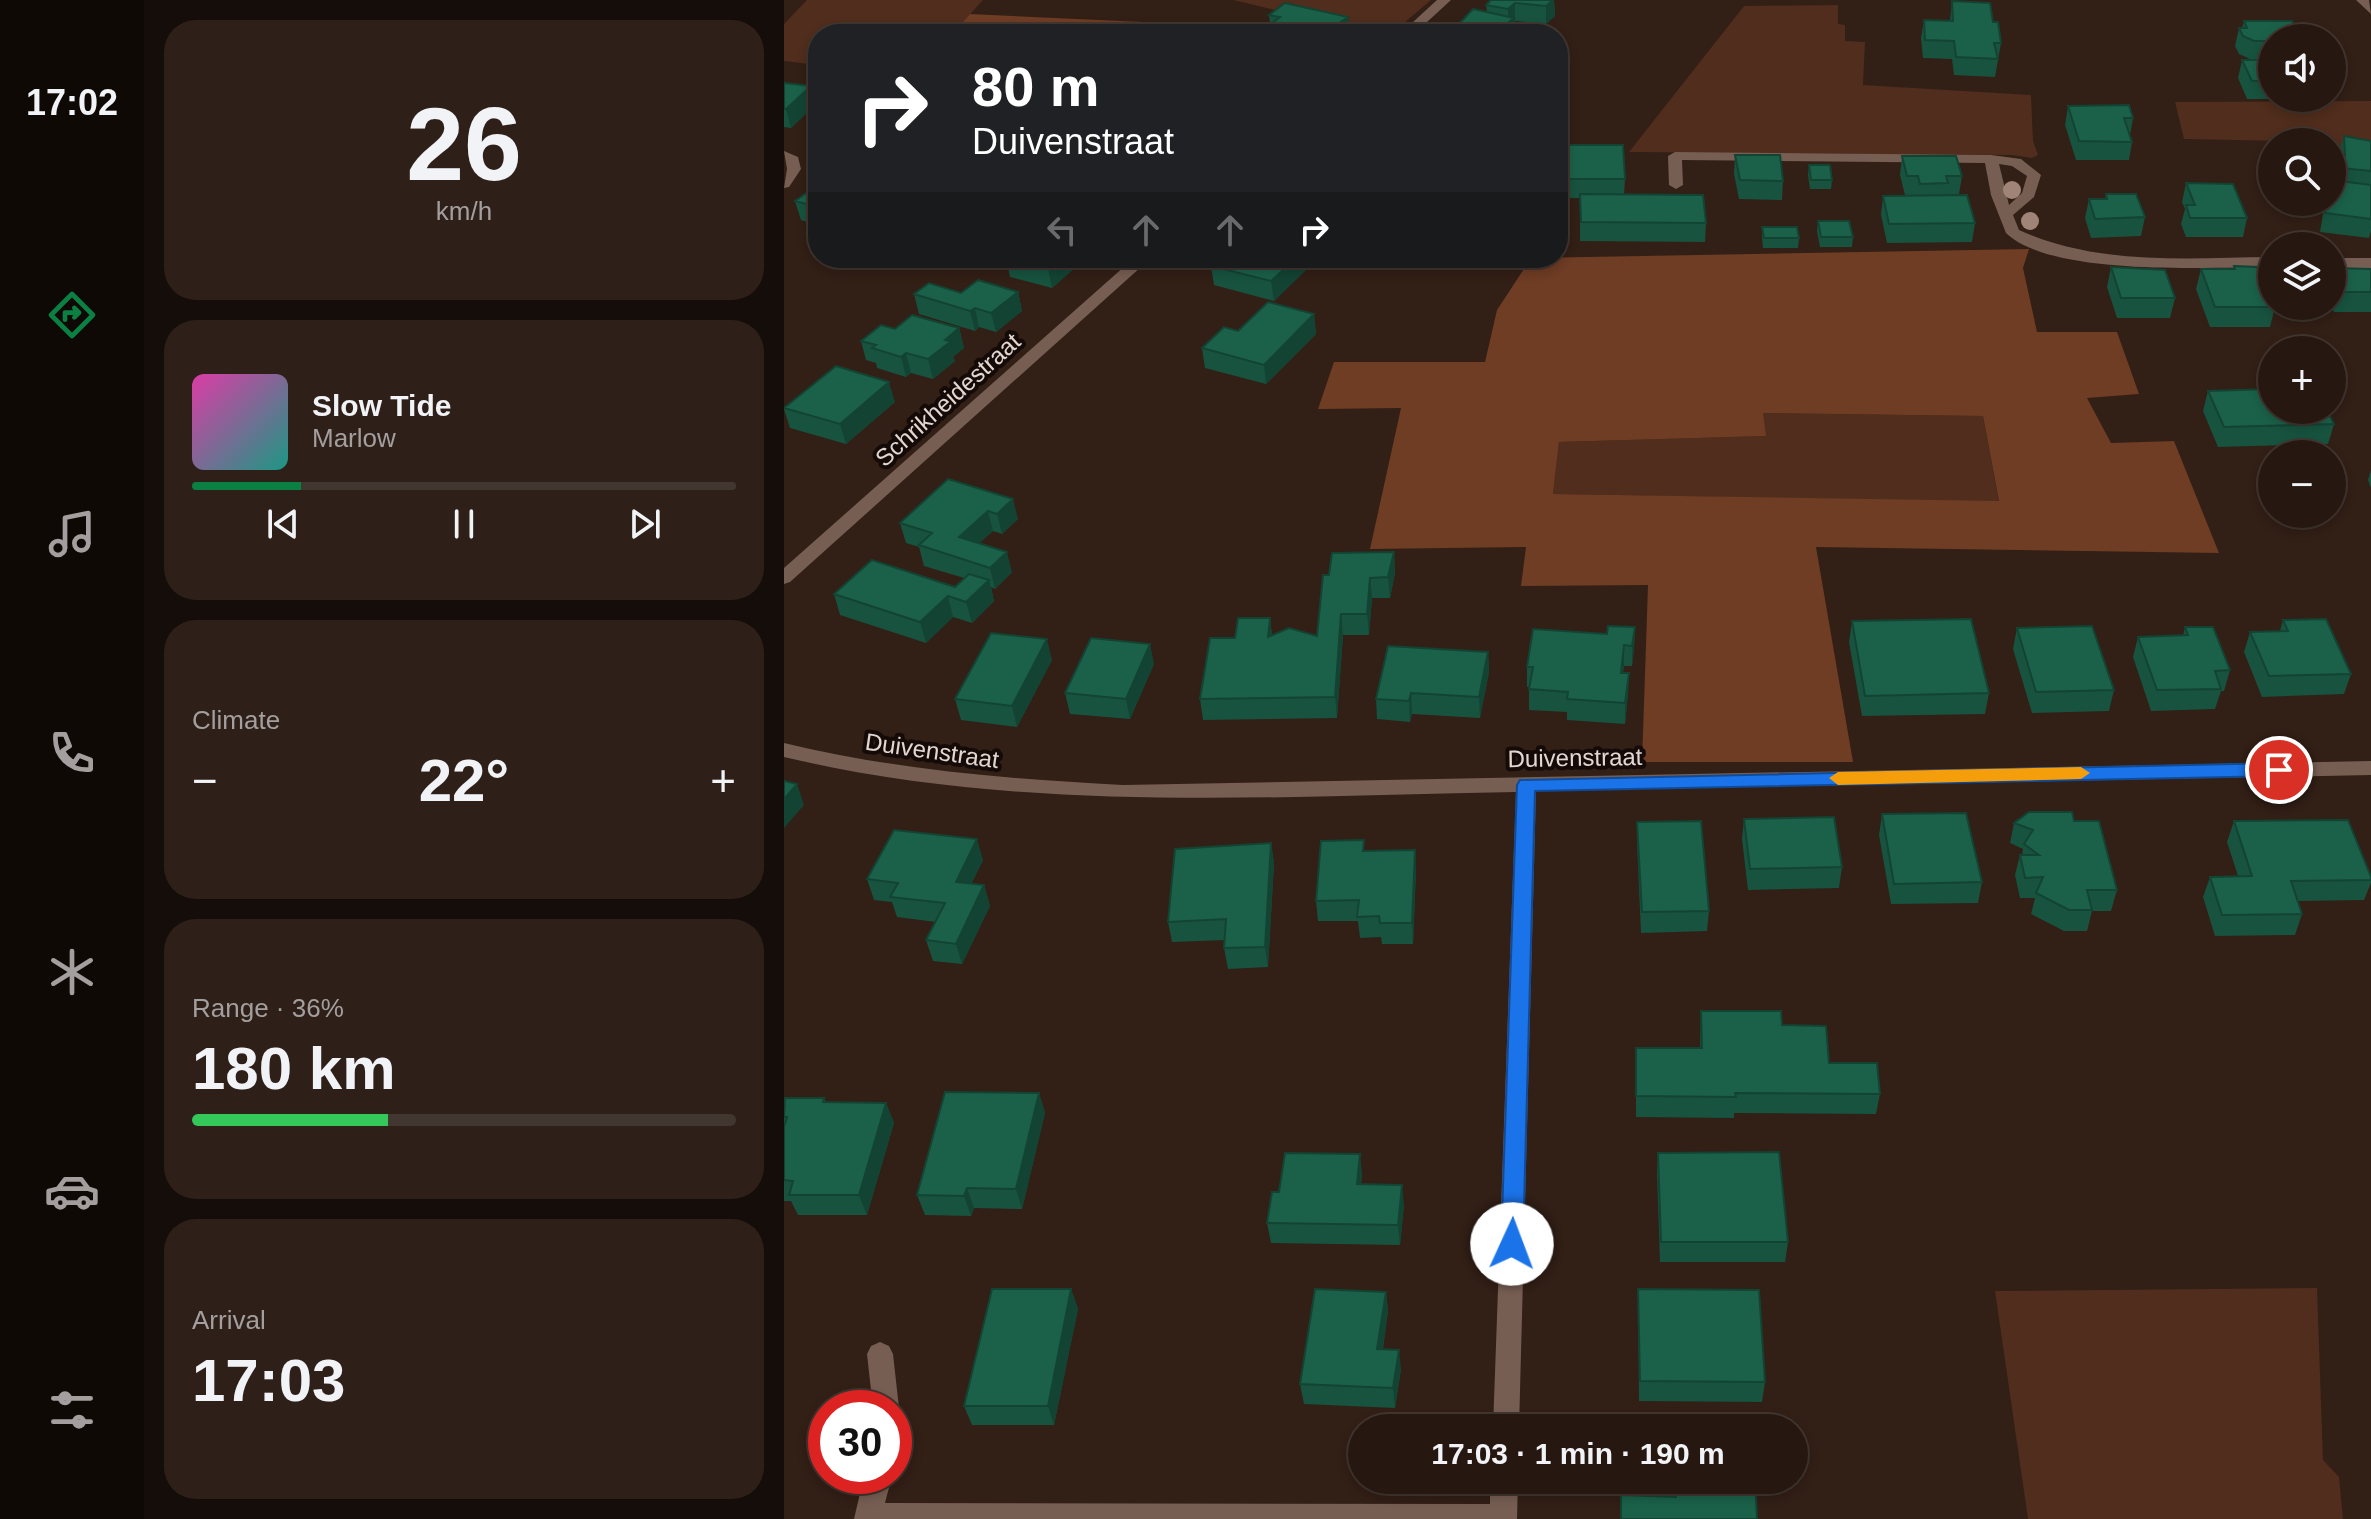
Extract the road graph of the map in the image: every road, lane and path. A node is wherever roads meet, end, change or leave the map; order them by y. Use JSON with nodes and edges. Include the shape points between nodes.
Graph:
{"nodes":[{"id":1,"x":1445,"y":0,"type":"edge"},
{"id":2,"x":2362,"y":0,"type":"edge"},
{"id":3,"x":2371,"y":10,"type":"edge"},
{"id":4,"x":1417,"y":24,"type":"edge"},
{"id":5,"x":784,"y":155,"type":"edge"},
{"id":6,"x":1991,"y":159,"type":"junction"},
{"id":7,"x":784,"y":184,"type":"edge"},
{"id":8,"x":1676,"y":185,"type":"dead end"},
{"id":9,"x":2005,"y":214,"type":"junction"},
{"id":10,"x":2258,"y":262,"type":"edge"},
{"id":11,"x":2346,"y":263,"type":"edge"},
{"id":12,"x":2371,"y":263,"type":"edge"},
{"id":13,"x":1132,"y":268,"type":"edge"},
{"id":14,"x":784,"y":578,"type":"edge"},
{"id":15,"x":784,"y":750,"type":"edge"},
{"id":16,"x":2371,"y":768,"type":"edge"},
{"id":17,"x":1526,"y":785,"type":"junction"},
{"id":18,"x":880,"y":1354,"type":"dead end"},
{"id":19,"x":884,"y":1390,"type":"edge"},
{"id":20,"x":1506,"y":1414,"type":"edge"},
{"id":21,"x":874,"y":1494,"type":"edge"},
{"id":22,"x":1504,"y":1494,"type":"edge"},
{"id":23,"x":868,"y":1517,"type":"edge"},
{"id":24,"x":1503,"y":1518,"type":"edge"}],
"edges":[{"from":1,"to":4,"type":"street"},
{"from":2,"to":3,"type":"street"},
{"from":5,"to":7,"type":"street","via":[[793,160],[794,169]]},
{"from":6,"to":8,"type":"street","via":[[1675,156]]},
{"from":6,"to":9,"type":"street"},
{"from":6,"to":9,"type":"street","via":[[2016,162],[2034,175],[2025,201]]},
{"from":9,"to":10,"type":"street","via":[[2013,233],[2077,258]]},
{"from":11,"to":12,"type":"street"},
{"from":13,"to":14,"type":"street","name":"Schrikheidestraat"},
{"from":15,"to":17,"type":"street","name":"Duivenstraat","via":[[914,777],[1092,791]]},
{"from":16,"to":17,"type":"street","name":"Duivenstraat"},
{"from":17,"to":20,"type":"street"},
{"from":18,"to":19,"type":"street"},
{"from":21,"to":23,"type":"street"},
{"from":22,"to":24,"type":"street"},
{"from":23,"to":24,"type":"street"}]}
